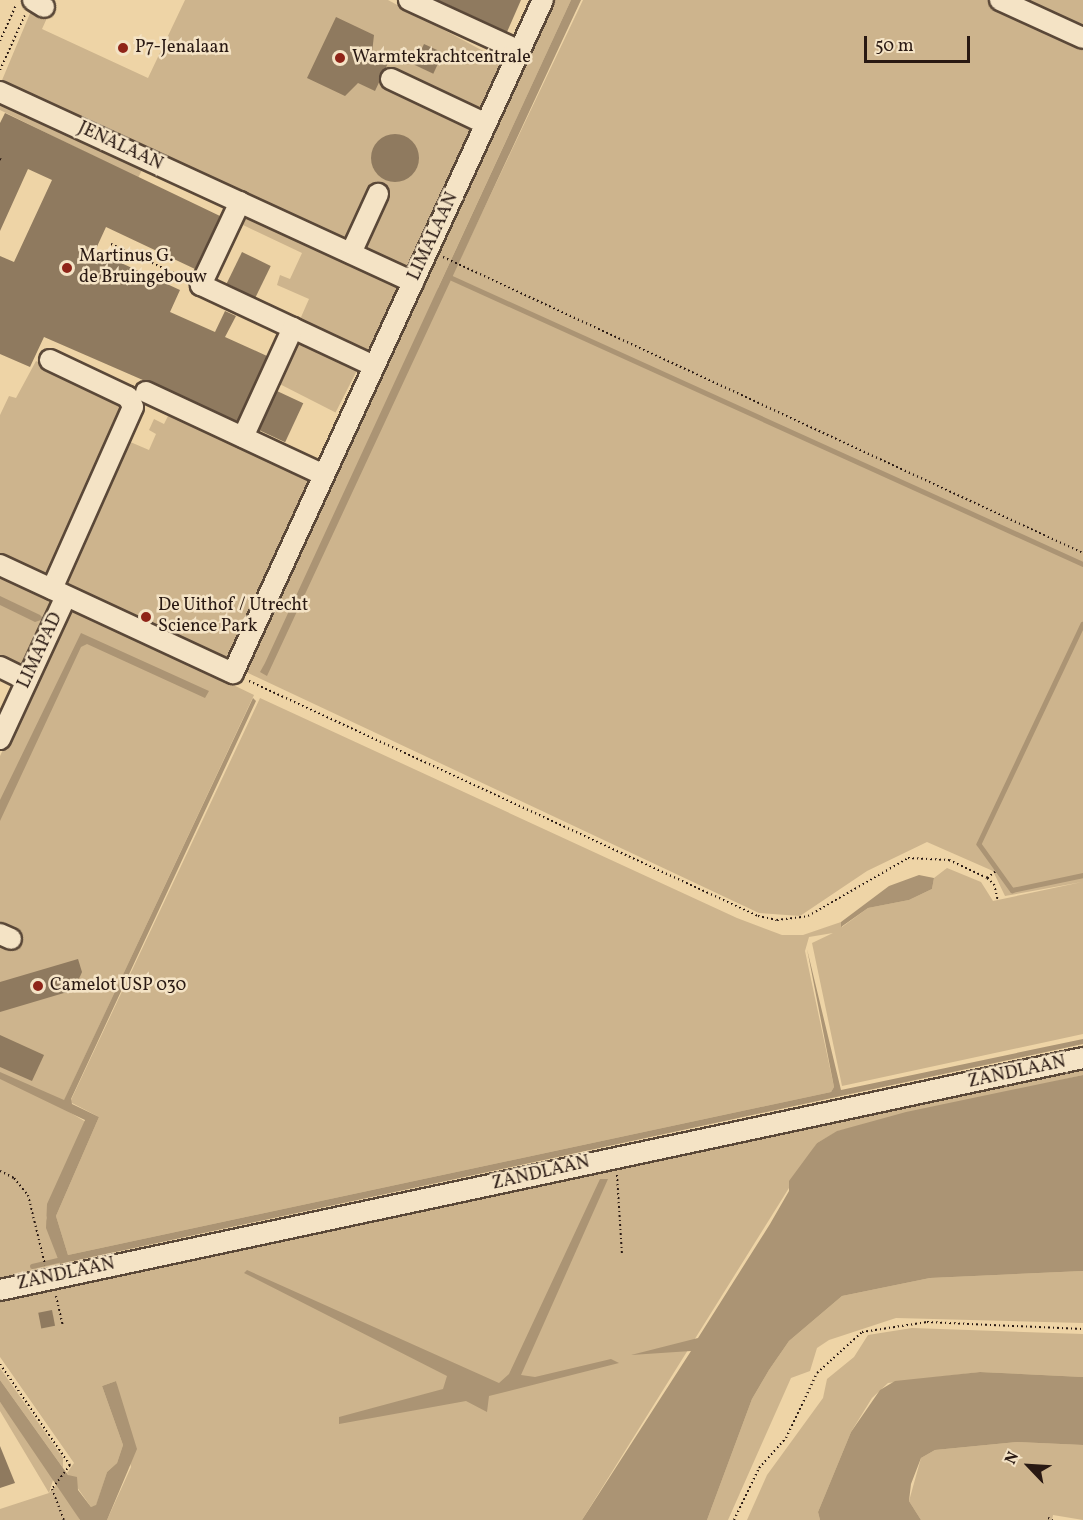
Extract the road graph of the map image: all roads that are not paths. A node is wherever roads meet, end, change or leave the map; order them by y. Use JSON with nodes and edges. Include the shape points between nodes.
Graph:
{"nodes":[{"id":1,"x":409,"y":0,"type":"edge"},
{"id":2,"x":543,"y":0,"type":"edge"},
{"id":3,"x":1000,"y":0,"type":"edge"},
{"id":4,"x":1083,"y":38,"type":"edge"},
{"id":5,"x":520,"y":51,"type":"junction"},
{"id":6,"x":392,"y":79,"type":"dead end"},
{"id":7,"x":0,"y":92,"type":"edge"},
{"id":8,"x":486,"y":124,"type":"junction"},
{"id":9,"x":378,"y":194,"type":"dead end"},
{"id":10,"x":240,"y":202,"type":"junction"},
{"id":11,"x":351,"y":253,"type":"junction"},
{"id":12,"x":413,"y":282,"type":"junction"},
{"id":13,"x":293,"y":328,"type":"junction"},
{"id":14,"x":50,"y":360,"type":"dead end"},
{"id":15,"x":374,"y":366,"type":"junction"},
{"id":16,"x":146,"y":392,"type":"dead end"},
{"id":17,"x":243,"y":437,"type":"junction"},
{"id":18,"x":324,"y":475,"type":"junction"},
{"id":19,"x":0,"y":565,"type":"edge"},
{"id":20,"x":59,"y":592,"type":"junction"},
{"id":21,"x":0,"y":668,"type":"edge"},
{"id":22,"x":27,"y":680,"type":"junction"},
{"id":23,"x":0,"y":739,"type":"edge"},
{"id":24,"x":1083,"y":1059,"type":"edge"},
{"id":25,"x":0,"y":1290,"type":"edge"}],
"edges":[{"from":1,"to":5,"type":"street"},
{"from":2,"to":5,"type":"street","name":"LIMALAAN"},
{"from":3,"to":4,"type":"street"},
{"from":5,"to":8,"type":"street","name":"LIMALAAN"},
{"from":6,"to":8,"type":"street"},
{"from":7,"to":10,"type":"street","name":"JENALAAN"},
{"from":8,"to":12,"type":"street","name":"LIMALAAN"},
{"from":9,"to":11,"type":"street"},
{"from":10,"to":11,"type":"street","name":"JENALAAN"},
{"from":10,"to":13,"type":"street","via":[[201,285]]},
{"from":11,"to":12,"type":"street","name":"JENALAAN"},
{"from":12,"to":15,"type":"street","name":"LIMALAAN"},
{"from":13,"to":15,"type":"street"},
{"from":13,"to":17,"type":"street"},
{"from":14,"to":20,"type":"street","via":[[128,397],[133,407]]},
{"from":15,"to":18,"type":"street","name":"LIMALAAN"},
{"from":16,"to":17,"type":"street"},
{"from":17,"to":18,"type":"street"},
{"from":18,"to":20,"type":"street","name":"LIMALAAN","via":[[233,673]]},
{"from":19,"to":20,"type":"street"},
{"from":20,"to":22,"type":"street","name":"LIMAPAD"},
{"from":21,"to":22,"type":"street"},
{"from":22,"to":23,"type":"street","name":"LIMAPAD"},
{"from":24,"to":25,"type":"street","name":"ZANDLAAN"}]}
